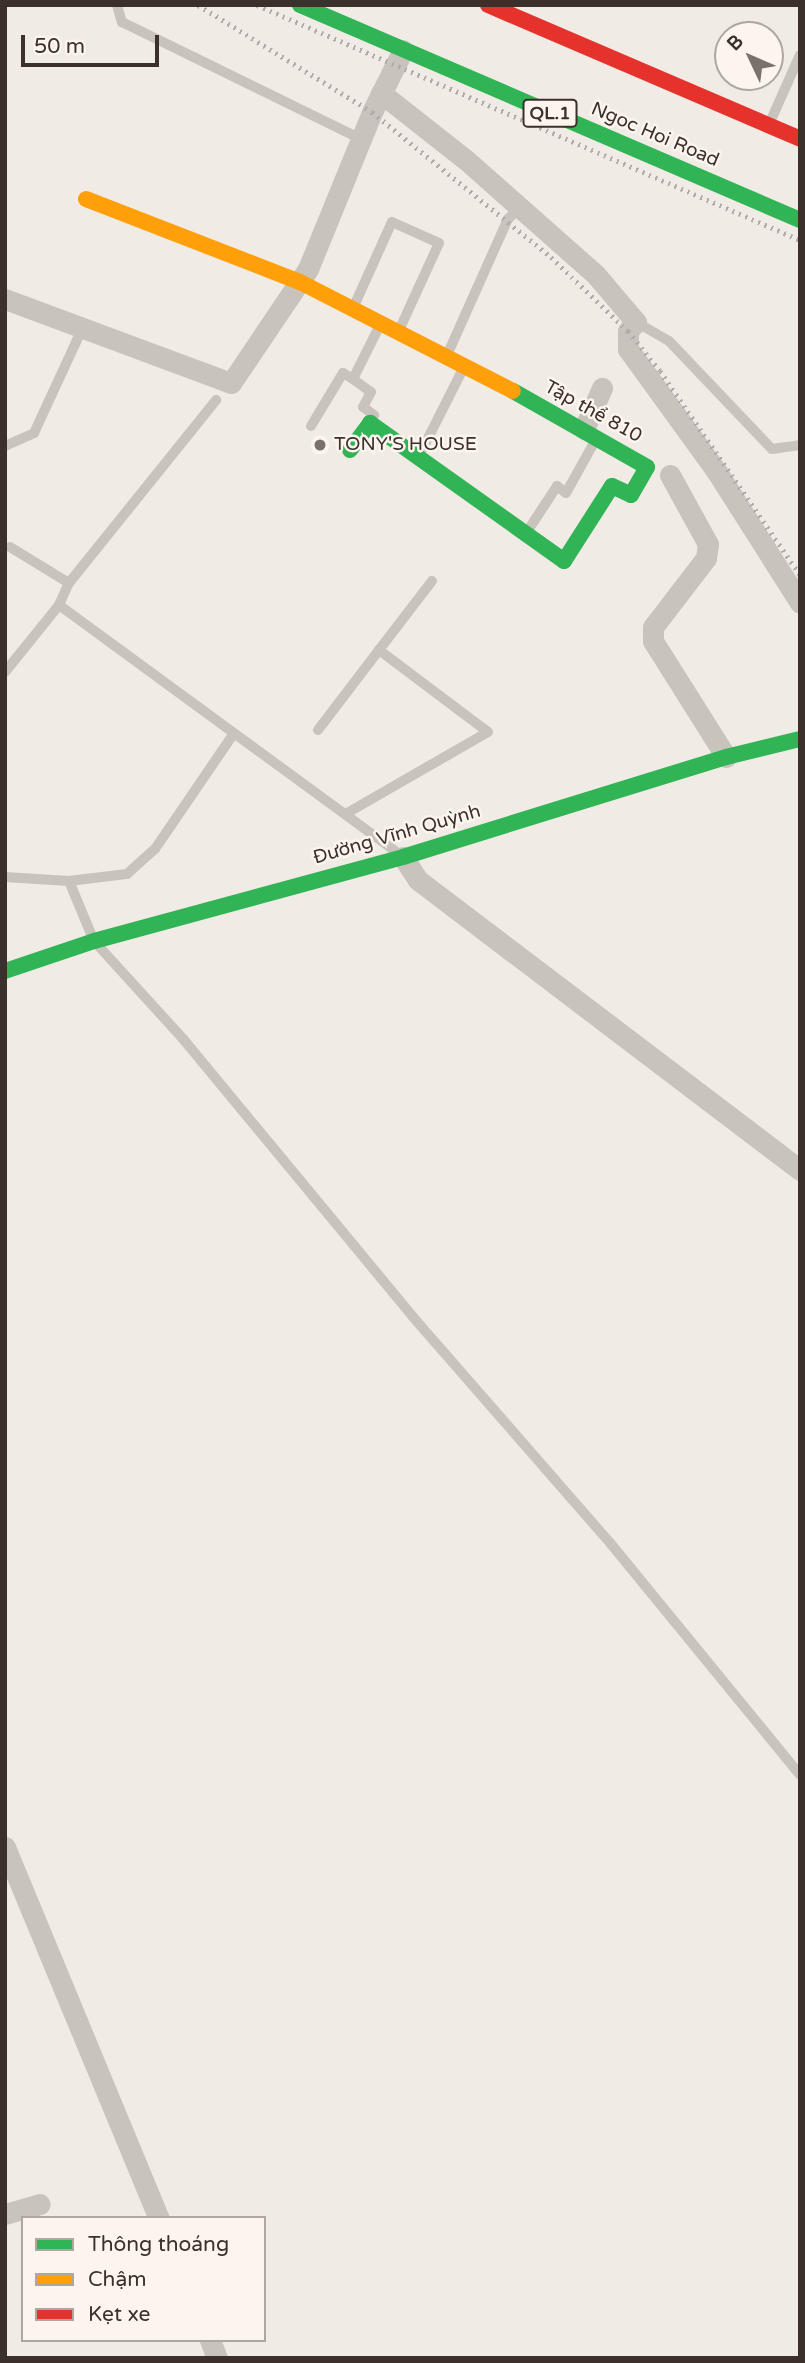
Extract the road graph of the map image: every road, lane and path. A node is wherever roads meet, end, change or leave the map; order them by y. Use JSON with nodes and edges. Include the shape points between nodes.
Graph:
{"nodes":[{"id":1,"x":117,"y":5,"type":"edge"},
{"id":2,"x":300,"y":5,"type":"edge"},
{"id":3,"x":488,"y":5,"type":"edge"},
{"id":4,"x":403,"y":50,"type":"junction"},
{"id":5,"x":800,"y":55,"type":"edge"},
{"id":6,"x":381,"y":93,"type":"junction"},
{"id":7,"x":769,"y":126,"type":"junction"},
{"id":8,"x":361,"y":139,"type":"junction"},
{"id":9,"x":800,"y":139,"type":"edge"},
{"id":10,"x":86,"y":199,"type":"dead end"},
{"id":11,"x":520,"y":208,"type":"junction"},
{"id":12,"x":800,"y":220,"type":"edge"},
{"id":13,"x":300,"y":282,"type":"junction"},
{"id":14,"x":5,"y":299,"type":"edge"},
{"id":15,"x":353,"y":309,"type":"junction"},
{"id":16,"x":381,"y":322,"type":"junction"},
{"id":17,"x":636,"y":322,"type":"junction"},
{"id":18,"x":82,"y":329,"type":"junction"},
{"id":19,"x":398,"y":331,"type":"junction"},
{"id":20,"x":447,"y":355,"type":"junction"},
{"id":21,"x":465,"y":365,"type":"junction"},
{"id":22,"x":352,"y":379,"type":"junction"},
{"id":23,"x":601,"y":388,"type":"dead end"},
{"id":24,"x":216,"y":400,"type":"dead end"},
{"id":25,"x":370,"y":423,"type":"junction"},
{"id":26,"x":311,"y":426,"type":"dead end"},
{"id":27,"x":591,"y":433,"type":"junction"},
{"id":28,"x":800,"y":445,"type":"edge"},
{"id":29,"x":5,"y":446,"type":"edge"},
{"id":30,"x":350,"y":450,"type":"dead end"},
{"id":31,"x":417,"y":460,"type":"junction"},
{"id":32,"x":670,"y":475,"type":"dead end"},
{"id":33,"x":525,"y":536,"type":"junction"},
{"id":34,"x":9,"y":547,"type":"dead end"},
{"id":35,"x":432,"y":581,"type":"dead end"},
{"id":36,"x":69,"y":583,"type":"junction"},
{"id":37,"x":800,"y":603,"type":"edge"},
{"id":38,"x":59,"y":605,"type":"junction"},
{"id":39,"x":379,"y":650,"type":"junction"},
{"id":40,"x":5,"y":653,"type":"edge"},
{"id":41,"x":17,"y":657,"type":"junction"},
{"id":42,"x":5,"y":672,"type":"edge"},
{"id":43,"x":318,"y":730,"type":"dead end"},
{"id":44,"x":234,"y":733,"type":"junction"},
{"id":45,"x":800,"y":738,"type":"edge"},
{"id":46,"x":726,"y":757,"type":"junction"},
{"id":47,"x":347,"y":813,"type":"junction"},
{"id":48,"x":403,"y":857,"type":"junction"},
{"id":49,"x":5,"y":877,"type":"edge"},
{"id":50,"x":69,"y":881,"type":"junction"},
{"id":51,"x":94,"y":941,"type":"junction"},
{"id":52,"x":5,"y":971,"type":"edge"},
{"id":53,"x":800,"y":1170,"type":"edge"},
{"id":54,"x":800,"y":1775,"type":"edge"},
{"id":55,"x":5,"y":1847,"type":"edge"},
{"id":56,"x":13,"y":1889,"type":"edge"},
{"id":57,"x":40,"y":2204,"type":"dead end"},
{"id":58,"x":5,"y":2214,"type":"edge"},
{"id":59,"x":158,"y":2216,"type":"edge"},
{"id":60,"x":211,"y":2342,"type":"edge"},
{"id":61,"x":218,"y":2358,"type":"edge"}],
"edges":[{"from":1,"to":8,"type":"lane","via":[[122,22]]},
{"from":2,"to":4,"type":"main road","name":"Ngoc Hoi Road","number":"QL.1"},
{"from":3,"to":7,"type":"main road"},
{"from":4,"to":6,"type":"street"},
{"from":4,"to":12,"type":"main road","name":"Ngoc Hoi Road","number":"QL.1"},
{"from":5,"to":7,"type":"lane"},
{"from":6,"to":8,"type":"street"},
{"from":6,"to":11,"type":"street"},
{"from":7,"to":9,"type":"main road"},
{"from":8,"to":13,"type":"street"},
{"from":10,"to":13,"type":"main road","name":"Tập thể 810"},
{"from":11,"to":17,"type":"street","via":[[596,275]]},
{"from":11,"to":20,"type":"lane","via":[[508,219]]},
{"from":13,"to":15,"type":"main road","name":"Tập thể 810"},
{"from":13,"to":18,"type":"street","via":[[231,383]]},
{"from":14,"to":18,"type":"street"},
{"from":15,"to":16,"type":"main road","name":"Tập thể 810"},
{"from":15,"to":19,"type":"lane","via":[[392,222],[439,243]]},
{"from":16,"to":19,"type":"main road","name":"Tập thể 810"},
{"from":16,"to":22,"type":"lane"},
{"from":17,"to":28,"type":"lane","via":[[669,341],[772,449]]},
{"from":17,"to":37,"type":"street","via":[[628,331],[628,349],[717,471]]},
{"from":18,"to":29,"type":"lane","via":[[34,433]]},
{"from":19,"to":20,"type":"main road","name":"Tập thể 810"},
{"from":20,"to":21,"type":"main road","name":"Tập thể 810"},
{"from":21,"to":27,"type":"main road","name":"Tập thể 810"},
{"from":21,"to":31,"type":"lane"},
{"from":22,"to":25,"type":"lane","via":[[371,392],[363,407],[375,415]]},
{"from":22,"to":26,"type":"lane","via":[[344,373]]},
{"from":23,"to":27,"type":"street"},
{"from":24,"to":36,"type":"lane"},
{"from":25,"to":30,"type":"main road"},
{"from":25,"to":31,"type":"main road","name":"Tập thể 810"},
{"from":27,"to":33,"type":"lane","via":[[566,493],[557,486]]},
{"from":27,"to":33,"type":"main road","name":"Tập thể 810","via":[[647,467],[631,495],[611,486],[564,561]]},
{"from":31,"to":33,"type":"main road","name":"Tập thể 810"},
{"from":32,"to":46,"type":"street","via":[[708,544],[706,558],[653,627],[653,641]]},
{"from":34,"to":36,"type":"lane"},
{"from":35,"to":39,"type":"lane"},
{"from":36,"to":38,"type":"lane"},
{"from":38,"to":41,"type":"lane"},
{"from":38,"to":44,"type":"lane"},
{"from":39,"to":43,"type":"lane"},
{"from":39,"to":47,"type":"lane","via":[[488,732]]},
{"from":40,"to":41,"type":"lane"},
{"from":41,"to":42,"type":"lane"},
{"from":44,"to":47,"type":"lane"},
{"from":44,"to":50,"type":"lane","via":[[155,849],[127,874]]},
{"from":45,"to":46,"type":"main road","name":"Đường Vĩnh Quỳnh"},
{"from":46,"to":48,"type":"main road","name":"Đường Vĩnh Quỳnh"},
{"from":47,"to":48,"type":"lane"},
{"from":48,"to":51,"type":"main road","name":"Đường Vĩnh Quỳnh"},
{"from":48,"to":53,"type":"street","via":[[418,880]]},
{"from":49,"to":50,"type":"lane"},
{"from":50,"to":51,"type":"lane"},
{"from":51,"to":52,"type":"main road","name":"Đường Vĩnh Quỳnh"},
{"from":51,"to":54,"type":"lane","via":[[184,1040],[413,1317],[611,1544]]},
{"from":55,"to":56,"type":"street"},
{"from":56,"to":59,"type":"street"},
{"from":57,"to":58,"type":"street"},
{"from":60,"to":61,"type":"street"}]}
